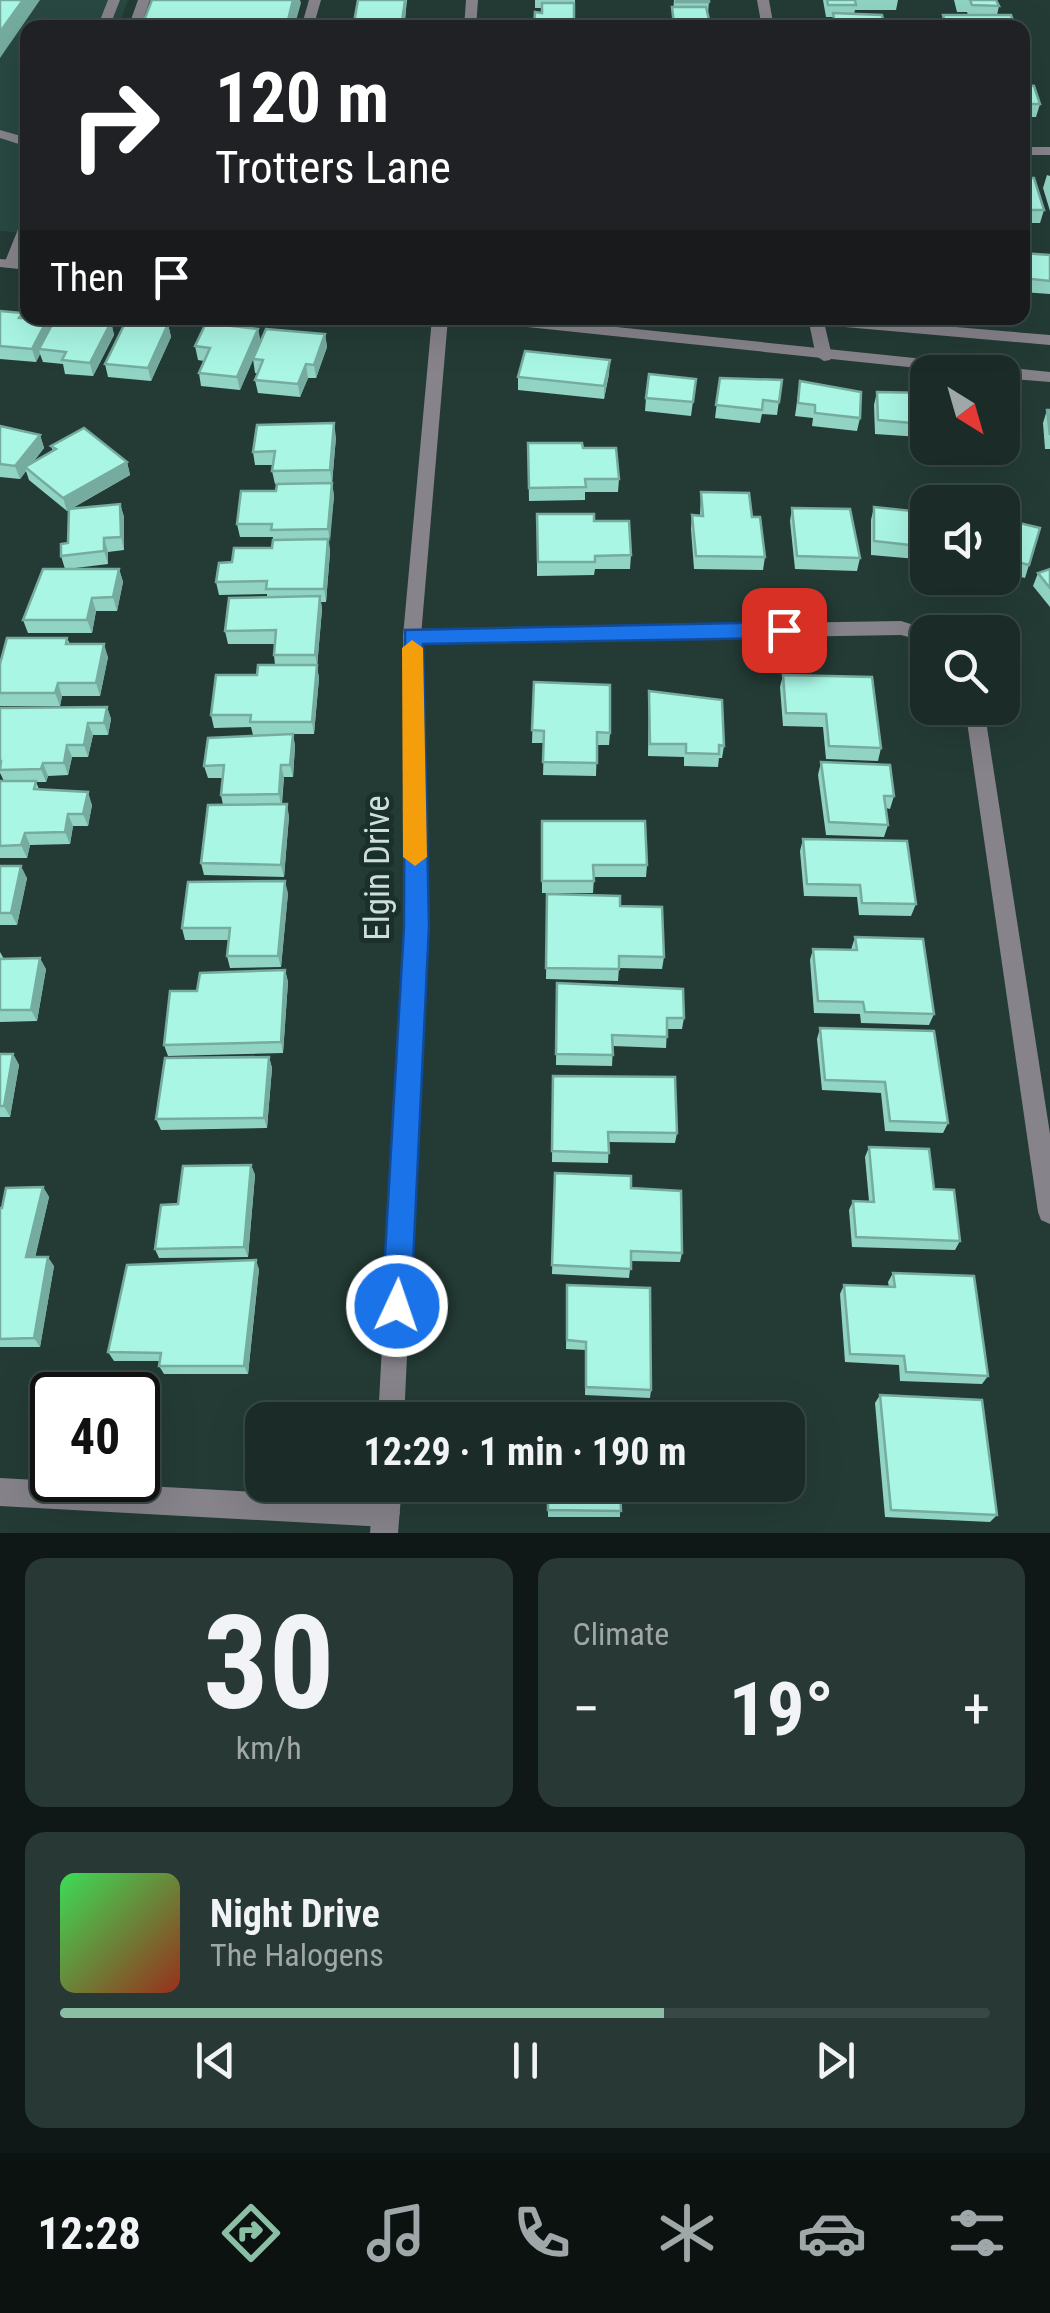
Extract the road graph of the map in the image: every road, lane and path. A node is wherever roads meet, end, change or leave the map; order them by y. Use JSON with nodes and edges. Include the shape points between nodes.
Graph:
{"nodes":[{"id":1,"x":439,"y":325,"type":"edge"},
{"id":2,"x":551,"y":325,"type":"edge"},
{"id":3,"x":813,"y":325,"type":"edge"},
{"id":4,"x":886,"y":325,"type":"edge"},
{"id":5,"x":1050,"y":340,"type":"edge"},
{"id":6,"x":824,"y":356,"type":"junction"},
{"id":7,"x":910,"y":364,"type":"edge"},
{"id":8,"x":1020,"y":375,"type":"edge"},
{"id":9,"x":1050,"y":377,"type":"edge"},
{"id":10,"x":910,"y":630,"type":"edge"},
{"id":11,"x":412,"y":636,"type":"junction"},
{"id":12,"x":977,"y":725,"type":"edge"},
{"id":13,"x":1050,"y":1212,"type":"edge"},
{"id":14,"x":392,"y":1402,"type":"edge"},
{"id":15,"x":0,"y":1492,"type":"edge"},
{"id":16,"x":386,"y":1510,"type":"edge"}],
"edges":[{"from":1,"to":11,"type":"street","name":"Elgin Drive"},
{"from":2,"to":6,"type":"street"},
{"from":3,"to":6,"type":"street"},
{"from":4,"to":5,"type":"street"},
{"from":6,"to":7,"type":"street"},
{"from":8,"to":9,"type":"street"},
{"from":10,"to":11,"type":"street"},
{"from":11,"to":14,"type":"street","name":"Elgin Drive","via":[[416,926]]},
{"from":12,"to":13,"type":"street"},
{"from":15,"to":16,"type":"street"}]}
